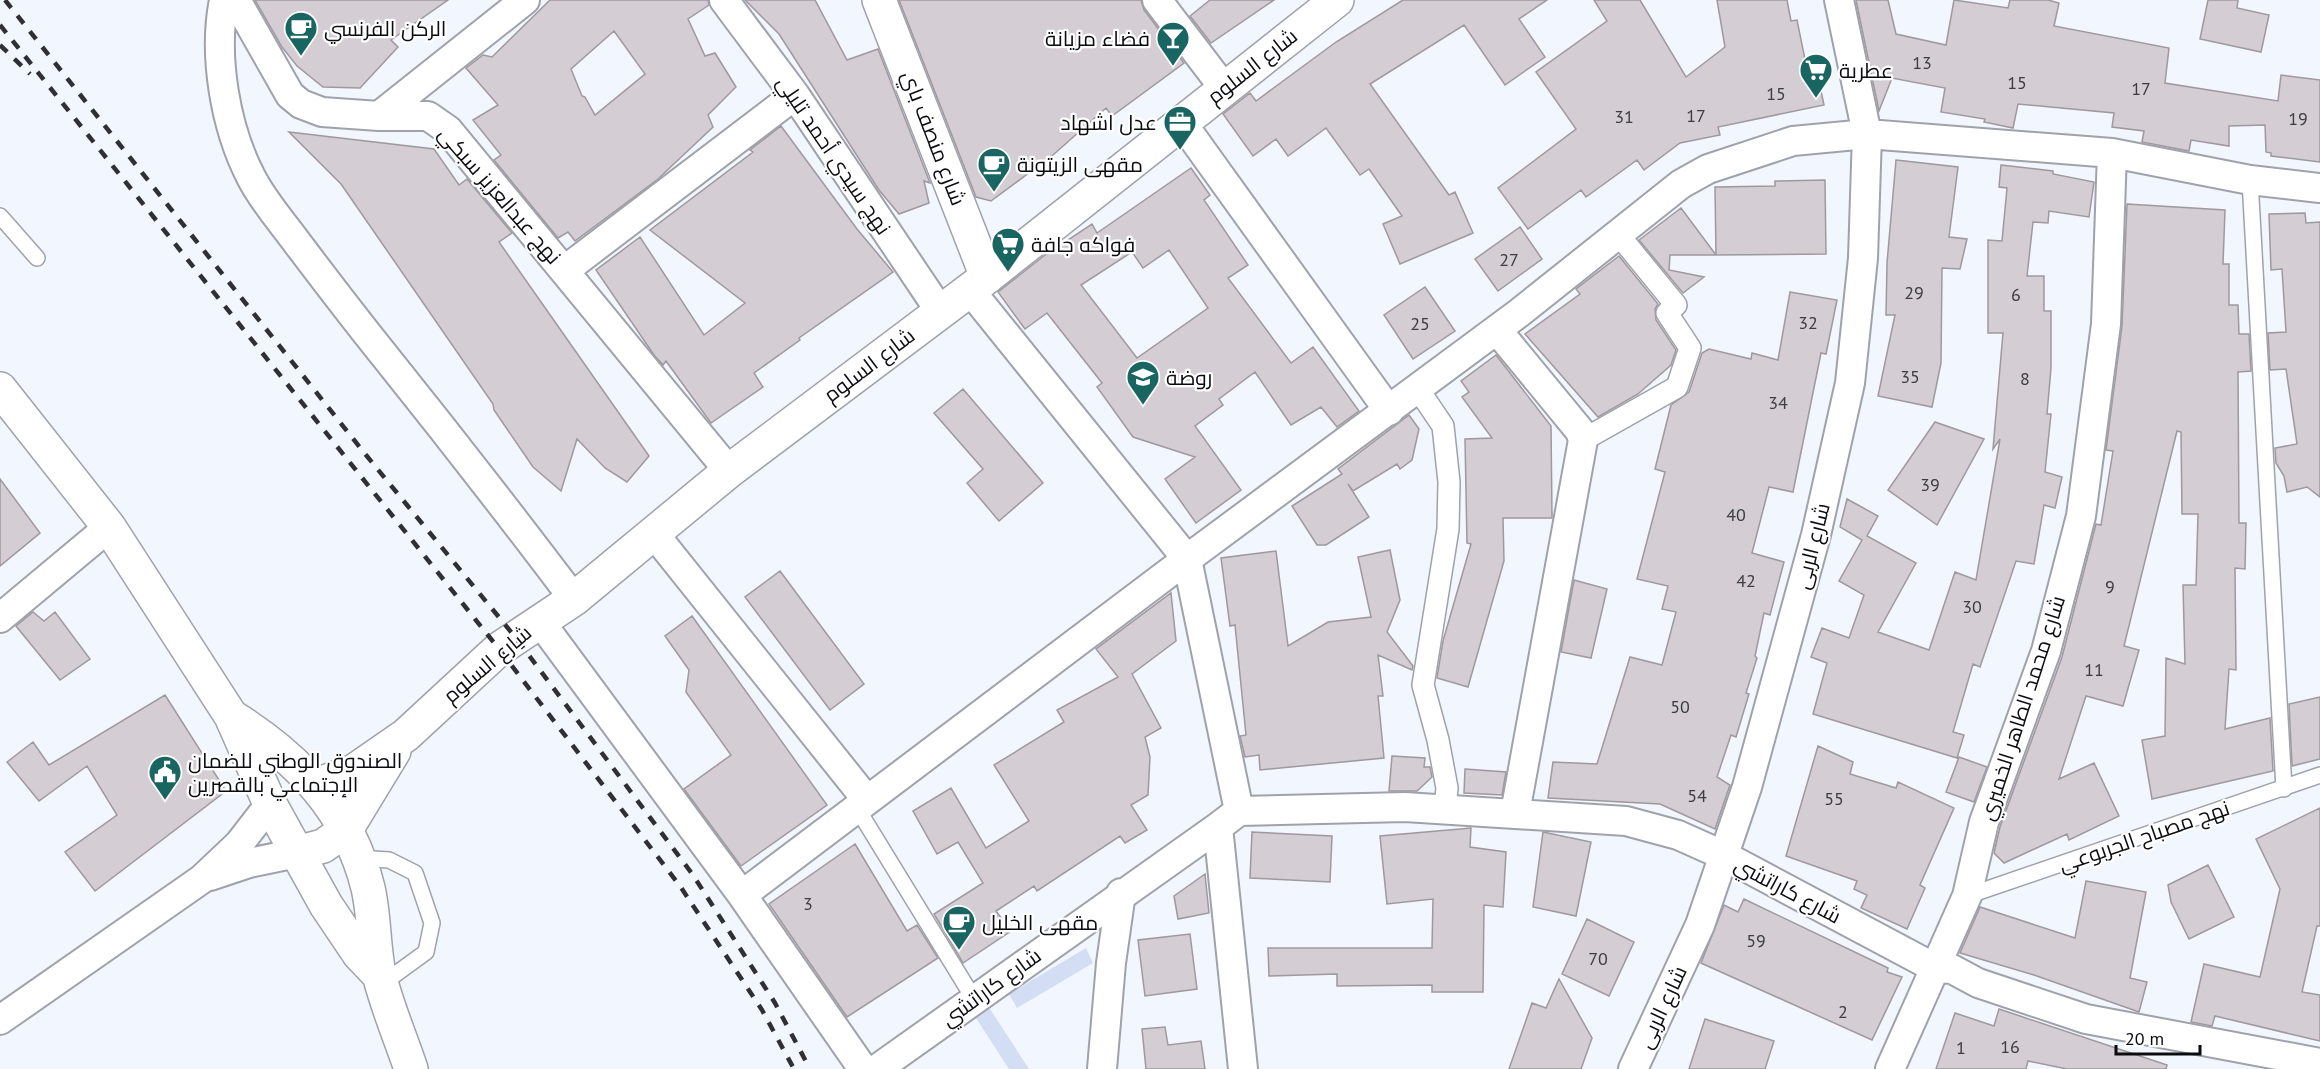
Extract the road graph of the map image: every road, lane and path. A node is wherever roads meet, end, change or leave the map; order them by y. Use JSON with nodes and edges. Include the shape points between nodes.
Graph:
{"nodes":[{"id":1,"x":225,"y":0,"type":"edge"},
{"id":2,"x":236,"y":0,"type":"edge"},
{"id":3,"x":525,"y":0,"type":"edge"},
{"id":4,"x":724,"y":0,"type":"edge"},
{"id":5,"x":879,"y":0,"type":"edge"},
{"id":6,"x":1157,"y":0,"type":"edge"},
{"id":7,"x":1337,"y":0,"type":"edge"},
{"id":8,"x":1839,"y":0,"type":"edge"},
{"id":9,"x":1224,"y":88,"type":"junction"},
{"id":10,"x":795,"y":95,"type":"junction"},
{"id":11,"x":379,"y":116,"type":"junction"},
{"id":12,"x":1182,"y":123,"type":"junction"},
{"id":13,"x":1867,"y":134,"type":"junction"},
{"id":14,"x":2112,"y":153,"type":"junction"},
{"id":15,"x":2250,"y":180,"type":"junction"},
{"id":16,"x":2320,"y":188,"type":"edge"},
{"id":17,"x":0,"y":216,"type":"edge"},
{"id":18,"x":1618,"y":234,"type":"junction"},
{"id":19,"x":36,"y":258,"type":"dead end"},
{"id":20,"x":565,"y":270,"type":"junction"},
{"id":21,"x":978,"y":283,"type":"junction"},
{"id":22,"x":940,"y":311,"type":"junction"},
{"id":23,"x":1497,"y":330,"type":"junction"},
{"id":24,"x":0,"y":389,"type":"edge"},
{"id":25,"x":1418,"y":389,"type":"junction"},
{"id":26,"x":1389,"y":411,"type":"junction"},
{"id":27,"x":1583,"y":441,"type":"junction"},
{"id":28,"x":729,"y":471,"type":"junction"},
{"id":29,"x":109,"y":527,"type":"junction"},
{"id":30,"x":655,"y":535,"type":"junction"},
{"id":31,"x":1186,"y":559,"type":"junction"},
{"id":32,"x":574,"y":599,"type":"junction"},
{"id":33,"x":0,"y":618,"type":"edge"},
{"id":34,"x":539,"y":620,"type":"junction"},
{"id":35,"x":231,"y":716,"type":"junction"},
{"id":36,"x":406,"y":735,"type":"junction"},
{"id":37,"x":2320,"y":775,"type":"edge"},
{"id":38,"x":317,"y":785,"type":"junction"},
{"id":39,"x":2284,"y":789,"type":"junction"},
{"id":40,"x":270,"y":804,"type":"junction"},
{"id":41,"x":862,"y":804,"type":"junction"},
{"id":42,"x":1445,"y":809,"type":"junction"},
{"id":43,"x":1515,"y":813,"type":"junction"},
{"id":44,"x":1228,"y":819,"type":"junction"},
{"id":45,"x":352,"y":844,"type":"junction"},
{"id":46,"x":297,"y":853,"type":"junction"},
{"id":47,"x":1725,"y":856,"type":"junction"},
{"id":48,"x":202,"y":879,"type":"junction"},
{"id":49,"x":1121,"y":893,"type":"junction"},
{"id":50,"x":742,"y":895,"type":"junction"},
{"id":51,"x":1967,"y":896,"type":"junction"},
{"id":52,"x":1935,"y":968,"type":"junction"},
{"id":53,"x":381,"y":980,"type":"junction"},
{"id":54,"x":974,"y":999,"type":"junction"},
{"id":55,"x":0,"y":1020,"type":"edge"},
{"id":56,"x":2320,"y":1063,"type":"edge"},
{"id":57,"x":411,"y":1069,"type":"edge"},
{"id":58,"x":863,"y":1069,"type":"edge"},
{"id":59,"x":877,"y":1069,"type":"edge"},
{"id":60,"x":1102,"y":1069,"type":"edge"},
{"id":61,"x":1243,"y":1069,"type":"edge"},
{"id":62,"x":1634,"y":1069,"type":"edge"},
{"id":63,"x":1890,"y":1069,"type":"edge"}],
"edges":[{"from":1,"to":32,"type":"street","via":[[219,31],[220,62],[234,132],[260,193]]},
{"from":2,"to":11,"type":"street","name":"نهج عبدالعزيز سبكي","via":[[290,95],[301,104],[322,112]]},
{"from":3,"to":11,"type":"street"},
{"from":4,"to":10,"type":"street","name":"نهج سيدي أحمد تليلي"},
{"from":5,"to":21,"type":"street","name":"شارع منصف باي"},
{"from":6,"to":9,"type":"street"},
{"from":7,"to":9,"type":"street","name":"شارع السلوم"},
{"from":8,"to":13,"type":"street","name":"شارع الربى"},
{"from":9,"to":12,"type":"street","name":"شارع السلوم"},
{"from":10,"to":20,"type":"street"},
{"from":10,"to":22,"type":"street","name":"نهج سيدي أحمد تليلي"},
{"from":11,"to":20,"type":"street","name":"نهج عبدالعزيز سبكي","via":[[428,116],[443,126]]},
{"from":12,"to":21,"type":"street","name":"شارع السلوم"},
{"from":12,"to":26,"type":"street"},
{"from":13,"to":14,"type":"street"},
{"from":13,"to":18,"type":"street","via":[[1793,141],[1708,170],[1681,184]]},
{"from":13,"to":47,"type":"street","name":"شارع الربى","via":[[1863,258],[1850,383],[1816,535]]},
{"from":14,"to":15,"type":"street"},
{"from":14,"to":51,"type":"street","name":"شارع محمد الطاهر الخميري","via":[[2106,324],[2081,516],[2046,651],[1983,822]]},
{"from":15,"to":16,"type":"street"},
{"from":15,"to":39,"type":"lane"},
{"from":17,"to":19,"type":"lane"},
{"from":18,"to":23,"type":"street"},
{"from":18,"to":27,"type":"street","via":[[1676,305],[1666,313],[1690,348],[1677,387]]},
{"from":20,"to":28,"type":"street","name":"نهج عبدالعزيز سبكي"},
{"from":21,"to":22,"type":"street","name":"شارع السلوم"},
{"from":21,"to":31,"type":"street"},
{"from":22,"to":28,"type":"street","name":"شارع السلوم"},
{"from":23,"to":25,"type":"street"},
{"from":23,"to":27,"type":"street","via":[[1580,431]]},
{"from":24,"to":29,"type":"street"},
{"from":25,"to":26,"type":"street"},
{"from":25,"to":42,"type":"street","via":[[1443,426],[1449,482],[1448,530],[1423,685],[1447,788]]},
{"from":26,"to":31,"type":"street"},
{"from":27,"to":43,"type":"street"},
{"from":28,"to":30,"type":"street","name":"شارع السلوم"},
{"from":29,"to":33,"type":"street"},
{"from":29,"to":35,"type":"street"},
{"from":30,"to":32,"type":"street","name":"شارع السلوم"},
{"from":30,"to":41,"type":"street"},
{"from":31,"to":41,"type":"street"},
{"from":31,"to":44,"type":"street"},
{"from":32,"to":34,"type":"street","name":"شارع السلوم"},
{"from":34,"to":36,"type":"street","name":"شارع السلوم","via":[[499,649]]},
{"from":34,"to":50,"type":"street"},
{"from":35,"to":38,"type":"street","via":[[291,758]]},
{"from":35,"to":40,"type":"street"},
{"from":36,"to":38,"type":"street","name":"شارع السلوم","via":[[354,771]]},
{"from":36,"to":45,"type":"street","name":"شارع السلوم","via":[[368,791]]},
{"from":37,"to":39,"type":"lane","name":"نهج مصباح الجربوعي"},
{"from":38,"to":40,"type":"street","name":"شارع السلوم","via":[[293,790]]},
{"from":38,"to":45,"type":"street"},
{"from":39,"to":51,"type":"lane","name":"نهج مصباح الجربوعي"},
{"from":40,"to":46,"type":"street"},
{"from":40,"to":48,"type":"street","via":[[239,844]]},
{"from":41,"to":50,"type":"street"},
{"from":41,"to":54,"type":"lane"},
{"from":42,"to":43,"type":"street","name":"شارع كاراتشي"},
{"from":42,"to":44,"type":"street","name":"شارع كاراتشي","via":[[1405,807]]},
{"from":43,"to":47,"type":"street","name":"شارع كاراتشي","via":[[1626,821],[1678,835]]},
{"from":44,"to":49,"type":"street","name":"شارع كاراتشي"},
{"from":44,"to":61,"type":"street"},
{"from":45,"to":46,"type":"street"},
{"from":45,"to":53,"type":"street","via":[[374,917]]},
{"from":45,"to":53,"type":"lane","via":[[415,873],[432,922],[426,952]]},
{"from":46,"to":48,"type":"street","via":[[249,863]]},
{"from":46,"to":53,"type":"street","via":[[342,930]]},
{"from":47,"to":52,"type":"street","name":"شارع كاراتشي"},
{"from":47,"to":62,"type":"street","name":"شارع الربى","via":[[1700,925]]},
{"from":48,"to":55,"type":"street"},
{"from":49,"to":54,"type":"street","name":"شارع كاراتشي"},
{"from":49,"to":60,"type":"street"},
{"from":50,"to":58,"type":"street"},
{"from":51,"to":52,"type":"street","name":"شارع محمد الطاهر الخميري"},
{"from":52,"to":56,"type":"street","name":"شارع كاراتشي","via":[[1952,969],[1978,983],[2086,1019]]},
{"from":52,"to":63,"type":"street","name":"شارع محمد الطاهر الخميري"},
{"from":53,"to":57,"type":"street"},
{"from":54,"to":59,"type":"street","name":"شارع كاراتشي"}]}
